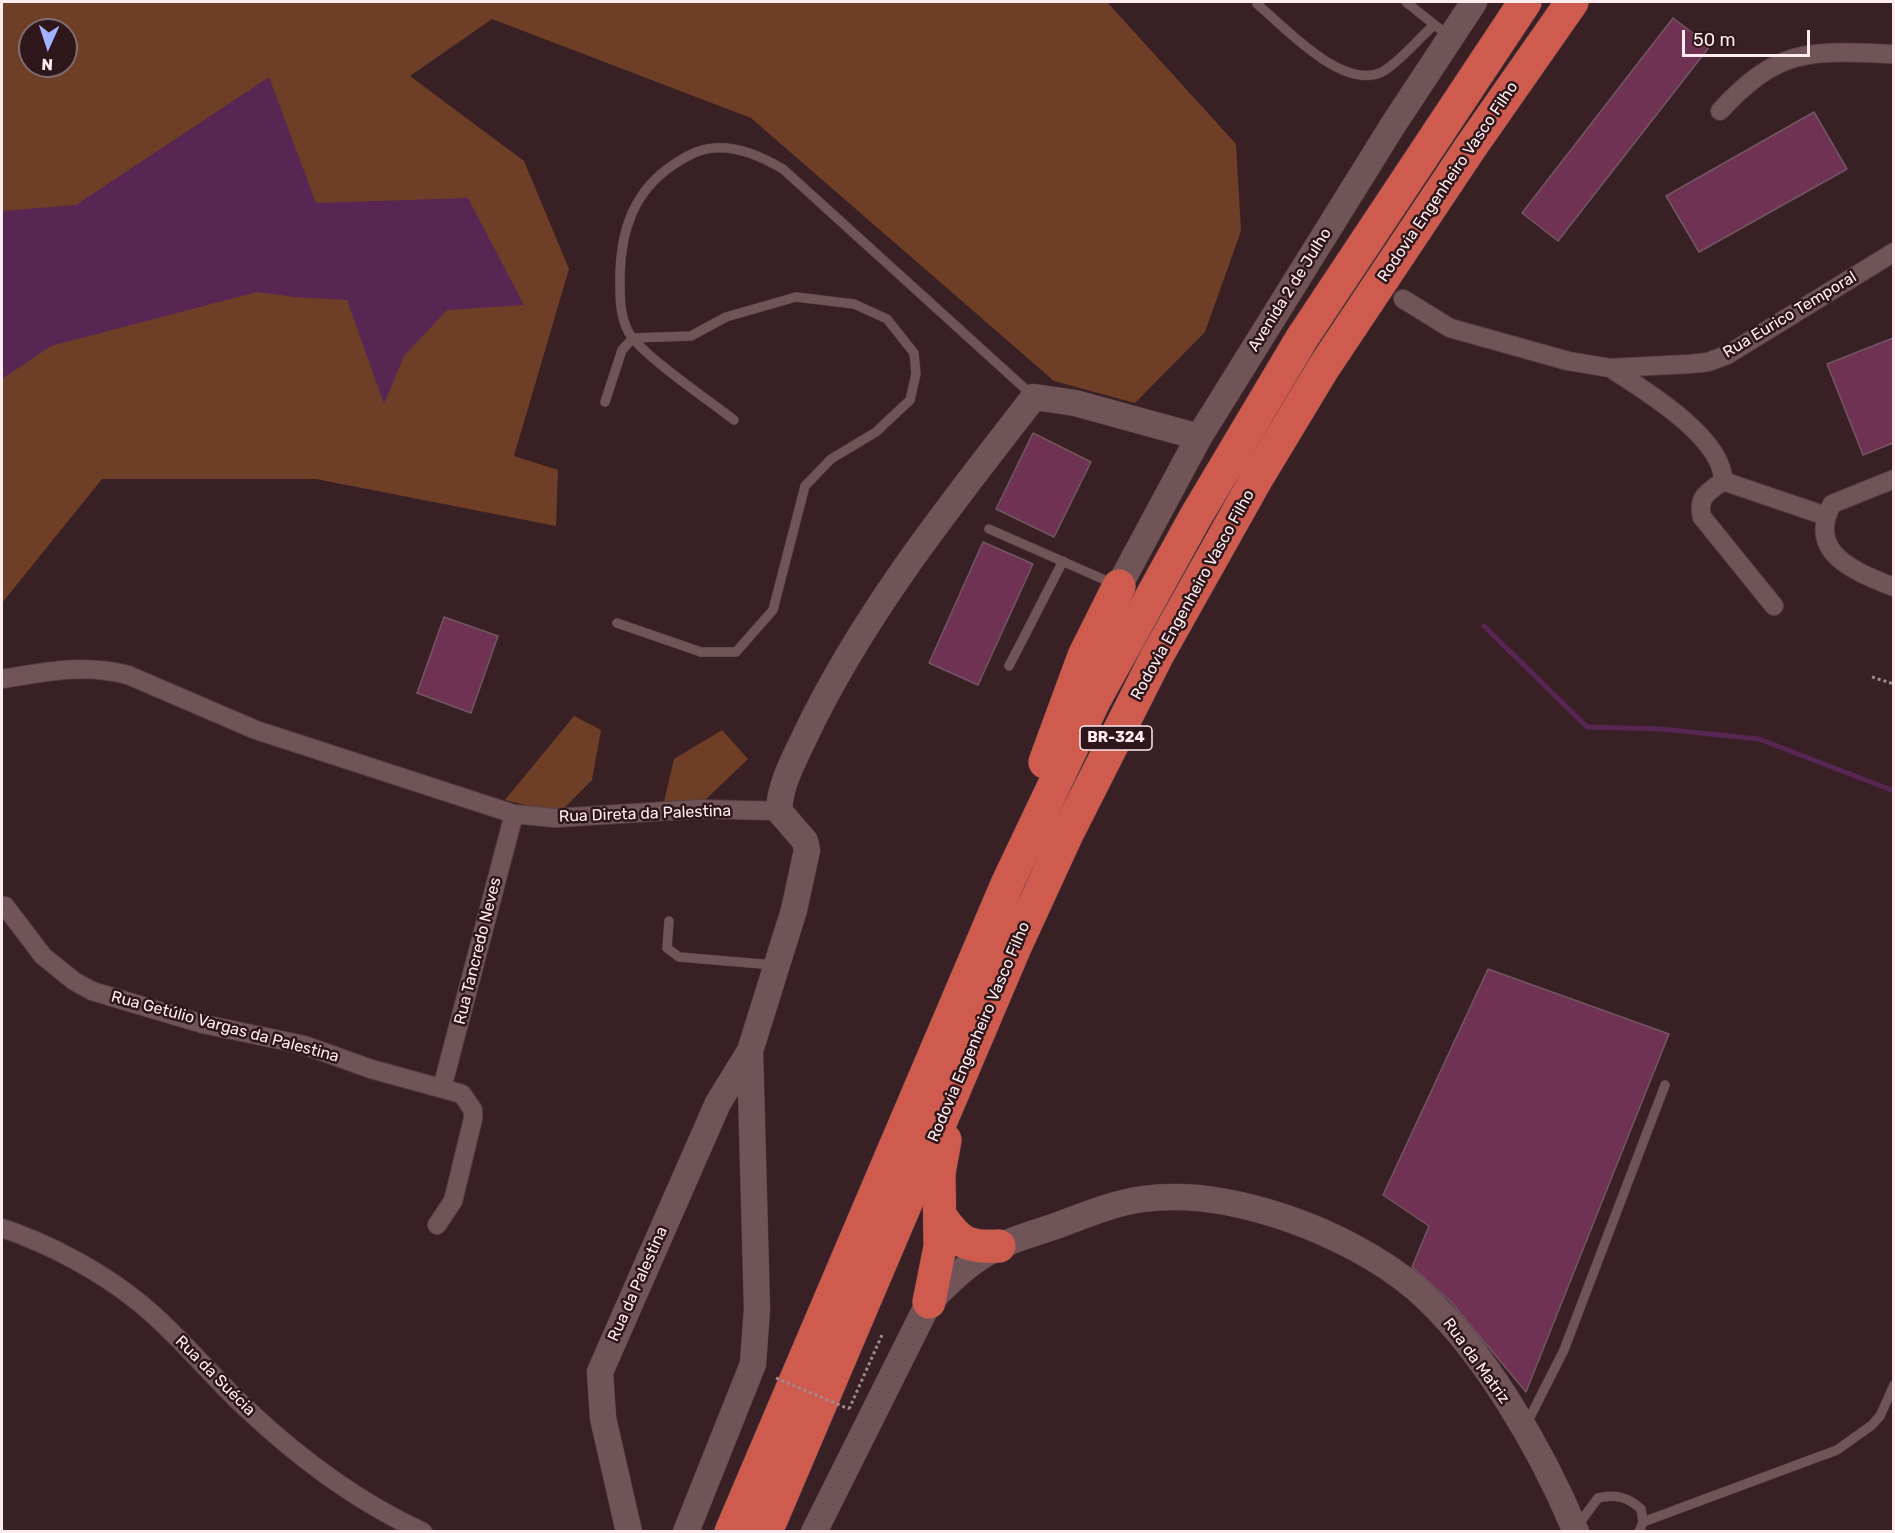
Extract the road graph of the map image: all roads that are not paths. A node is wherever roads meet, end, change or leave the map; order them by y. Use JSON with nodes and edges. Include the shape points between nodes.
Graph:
{"nodes":[{"id":1,"x":1406,"y":2,"type":"edge"},
{"id":2,"x":1474,"y":2,"type":"edge"},
{"id":3,"x":1503,"y":2,"type":"edge"},
{"id":4,"x":1525,"y":2,"type":"edge"},
{"id":5,"x":1572,"y":2,"type":"edge"},
{"id":6,"x":1257,"y":4,"type":"dead end"},
{"id":7,"x":1442,"y":31,"type":"junction"},
{"id":8,"x":1893,"y":54,"type":"edge"},
{"id":9,"x":1720,"y":111,"type":"dead end"},
{"id":10,"x":1370,"y":236,"type":"junction"},
{"id":11,"x":1893,"y":252,"type":"edge"},
{"id":12,"x":1402,"y":299,"type":"dead end"},
{"id":13,"x":633,"y":338,"type":"junction"},
{"id":14,"x":1610,"y":368,"type":"junction"},
{"id":15,"x":1034,"y":397,"type":"junction"},
{"id":16,"x":605,"y":402,"type":"dead end"},
{"id":17,"x":734,"y":420,"type":"dead end"},
{"id":18,"x":1199,"y":437,"type":"junction"},
{"id":19,"x":1893,"y":479,"type":"edge"},
{"id":20,"x":1724,"y":481,"type":"junction"},
{"id":21,"x":1826,"y":516,"type":"junction"},
{"id":22,"x":988,"y":529,"type":"dead end"},
{"id":23,"x":1063,"y":561,"type":"junction"},
{"id":24,"x":1119,"y":586,"type":"junction"},
{"id":25,"x":1893,"y":587,"type":"edge"},
{"id":26,"x":1774,"y":606,"type":"dead end"},
{"id":27,"x":617,"y":623,"type":"dead end"},
{"id":28,"x":1009,"y":666,"type":"dead end"},
{"id":29,"x":2,"y":679,"type":"edge"},
{"id":30,"x":779,"y":811,"type":"junction"},
{"id":31,"x":514,"y":814,"type":"junction"},
{"id":32,"x":1008,"y":882,"type":"junction"},
{"id":33,"x":5,"y":906,"type":"dead end"},
{"id":34,"x":669,"y":921,"type":"dead end"},
{"id":35,"x":777,"y":965,"type":"junction"},
{"id":36,"x":1002,"y":979,"type":"junction"},
{"id":37,"x":750,"y":1051,"type":"junction"},
{"id":38,"x":1665,"y":1085,"type":"dead end"},
{"id":39,"x":442,"y":1088,"type":"junction"},
{"id":40,"x":941,"y":1217,"type":"junction"},
{"id":41,"x":437,"y":1225,"type":"dead end"},
{"id":42,"x":2,"y":1228,"type":"edge"},
{"id":43,"x":999,"y":1246,"type":"junction"},
{"id":44,"x":929,"y":1302,"type":"junction"},
{"id":45,"x":1893,"y":1385,"type":"edge"},
{"id":46,"x":1523,"y":1430,"type":"junction"},
{"id":47,"x":1641,"y":1527,"type":"edge"},
{"id":48,"x":1575,"y":1530,"type":"edge"},
{"id":49,"x":423,"y":1532,"type":"edge"},
{"id":50,"x":628,"y":1532,"type":"edge"},
{"id":51,"x":686,"y":1532,"type":"edge"},
{"id":52,"x":731,"y":1532,"type":"edge"},
{"id":53,"x":766,"y":1532,"type":"edge"},
{"id":54,"x":814,"y":1532,"type":"edge"}],
"edges":[{"from":1,"to":7,"type":"lane"},
{"from":2,"to":7,"type":"main road","name":"Avenida 2 de Julho"},
{"from":3,"to":10,"type":"highway","via":[[1388,186]]},
{"from":4,"to":10,"type":"highway","name":"Rodovia Engenheiro Vasco Filho","number":"BR-324"},
{"from":5,"to":36,"type":"highway","name":"Rodovia Engenheiro Vasco Filho","number":"BR-324","via":[[1372,293],[1257,478],[1146,677],[1067,834]]},
{"from":6,"to":7,"type":"lane","via":[[1326,62],[1357,76],[1384,71]]},
{"from":7,"to":18,"type":"main road","name":"Avenida 2 de Julho"},
{"from":8,"to":9,"type":"street","via":[[1809,53],[1783,60],[1744,84]]},
{"from":10,"to":32,"type":"highway","name":"Rodovia Engenheiro Vasco Filho","number":"BR-324","via":[[1302,338],[1196,516],[1095,699]]},
{"from":11,"to":14,"type":"street","name":"Rua Eurico Temporal","via":[[1727,355],[1708,362]]},
{"from":12,"to":14,"type":"street","name":"Rua Eurico Temporal","via":[[1450,328],[1520,350]]},
{"from":13,"to":15,"type":"lane","via":[[621,314],[620,296],[626,225],[635,205],[662,172],[690,154],[714,148],[735,149],[783,169]]},
{"from":13,"to":16,"type":"lane","via":[[622,350]]},
{"from":13,"to":17,"type":"lane"},
{"from":13,"to":27,"type":"lane","via":[[691,336],[726,317],[796,297],[854,304],[887,319],[914,353],[916,374],[910,400],[876,432],[831,459],[805,486],[773,610],[736,652],[701,652]]},
{"from":14,"to":20,"type":"street","name":"Rua Eurico Temporal","via":[[1653,395],[1692,427],[1722,465]]},
{"from":15,"to":18,"type":"main road","via":[[1075,403]]},
{"from":15,"to":30,"type":"main road","via":[[958,494],[864,626],[786,775]]},
{"from":18,"to":24,"type":"main road","name":"Avenida 2 de Julho"},
{"from":19,"to":21,"type":"street","via":[[1832,504]]},
{"from":20,"to":21,"type":"street"},
{"from":20,"to":26,"type":"street","via":[[1703,496],[1702,517]]},
{"from":21,"to":25,"type":"street","via":[[1827,541],[1835,555],[1851,569]]},
{"from":22,"to":23,"type":"lane"},
{"from":23,"to":24,"type":"lane"},
{"from":23,"to":28,"type":"lane"},
{"from":24,"to":32,"type":"highway","via":[[1084,656],[1064,708]]},
{"from":29,"to":31,"type":"street","name":"Rua Direta da Palestina","via":[[70,668],[128,675],[256,730]]},
{"from":30,"to":31,"type":"street","name":"Rua Direta da Palestina","via":[[699,809],[555,818]]},
{"from":30,"to":35,"type":"main road","via":[[805,841],[807,850]]},
{"from":31,"to":39,"type":"street","name":"Rua Tancredo Neves"},
{"from":32,"to":52,"type":"highway","name":"Rodovia Engenheiro Vasco Filho","number":"BR-324"},
{"from":33,"to":39,"type":"street","name":"Rua Getúlio Vargas da Palestina","via":[[43,956],[92,991],[203,1024],[304,1045]]},
{"from":34,"to":35,"type":"lane","via":[[667,948],[679,957]]},
{"from":35,"to":37,"type":"main road"},
{"from":36,"to":40,"type":"highway","via":[[995,1016],[946,1134],[939,1173]]},
{"from":36,"to":53,"type":"highway","name":"Rodovia Engenheiro Vasco Filho","number":"BR-324","via":[[902,1226]]},
{"from":37,"to":50,"type":"main road","name":"Rua da Palestina","via":[[718,1103],[600,1372],[603,1418]]},
{"from":37,"to":51,"type":"main road","via":[[757,1309],[753,1364]]},
{"from":38,"to":46,"type":"lane","via":[[1563,1350]]},
{"from":39,"to":41,"type":"street","name":"Rua Getúlio Vargas da Palestina","via":[[467,1098],[473,1119],[453,1200]]},
{"from":40,"to":43,"type":"highway","via":[[964,1243]]},
{"from":40,"to":44,"type":"highway","via":[[938,1260]]},
{"from":42,"to":49,"type":"street","name":"Rua da Suécia","via":[[46,1247],[118,1287],[174,1334],[296,1453],[363,1500]]},
{"from":43,"to":44,"type":"main road","name":"Rua da Matriz","via":[[961,1272]]},
{"from":43,"to":46,"type":"main road","name":"Rua da Matriz","via":[[1107,1206],[1144,1199],[1185,1198],[1223,1203],[1304,1225],[1355,1249],[1413,1286],[1460,1334]]},
{"from":44,"to":54,"type":"main road"},
{"from":45,"to":47,"type":"lane","via":[[1880,1416],[1837,1449]]},
{"from":46,"to":48,"type":"main road","name":"Rua da Matriz"},
{"from":47,"to":48,"type":"lane","via":[[1641,1509],[1630,1499],[1607,1496],[1598,1498]]}]}
